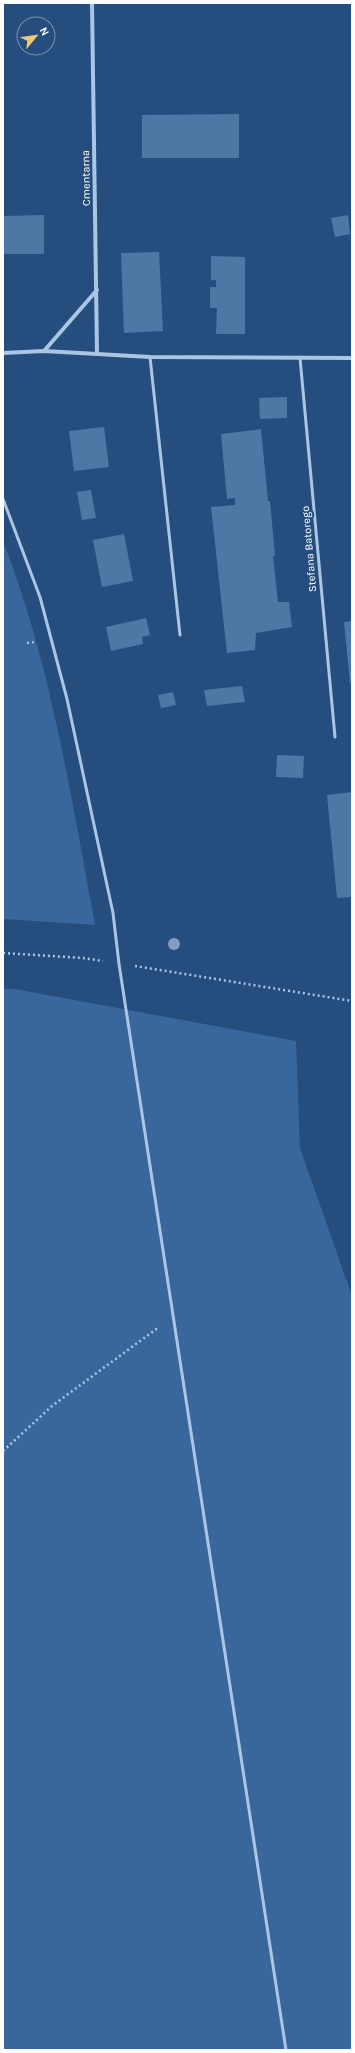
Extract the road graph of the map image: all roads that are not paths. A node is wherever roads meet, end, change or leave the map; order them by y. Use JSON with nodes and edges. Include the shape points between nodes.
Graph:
{"nodes":[{"id":1,"x":92,"y":3,"type":"edge"},
{"id":2,"x":97,"y":290,"type":"junction"},
{"id":3,"x":44,"y":351,"type":"junction"},
{"id":4,"x":3,"y":353,"type":"edge"},
{"id":5,"x":98,"y":353,"type":"junction"},
{"id":6,"x":150,"y":357,"type":"junction"},
{"id":7,"x":300,"y":358,"type":"junction"},
{"id":8,"x":352,"y":358,"type":"edge"},
{"id":9,"x":3,"y":499,"type":"edge"},
{"id":10,"x":180,"y":635,"type":"dead end"},
{"id":11,"x":335,"y":738,"type":"dead end"},
{"id":12,"x":286,"y":2050,"type":"edge"}],
"edges":[{"from":1,"to":2,"type":"street","name":"Cmentarna"},
{"from":2,"to":3,"type":"street"},
{"from":2,"to":5,"type":"street","name":"Cmentarna"},
{"from":3,"to":4,"type":"street"},
{"from":3,"to":5,"type":"street"},
{"from":5,"to":6,"type":"street"},
{"from":6,"to":7,"type":"street"},
{"from":6,"to":10,"type":"lane"},
{"from":7,"to":8,"type":"street"},
{"from":7,"to":11,"type":"lane","name":"Stefana Batorego"},
{"from":9,"to":12,"type":"lane","via":[[40,597],[67,699],[113,913]]}]}
